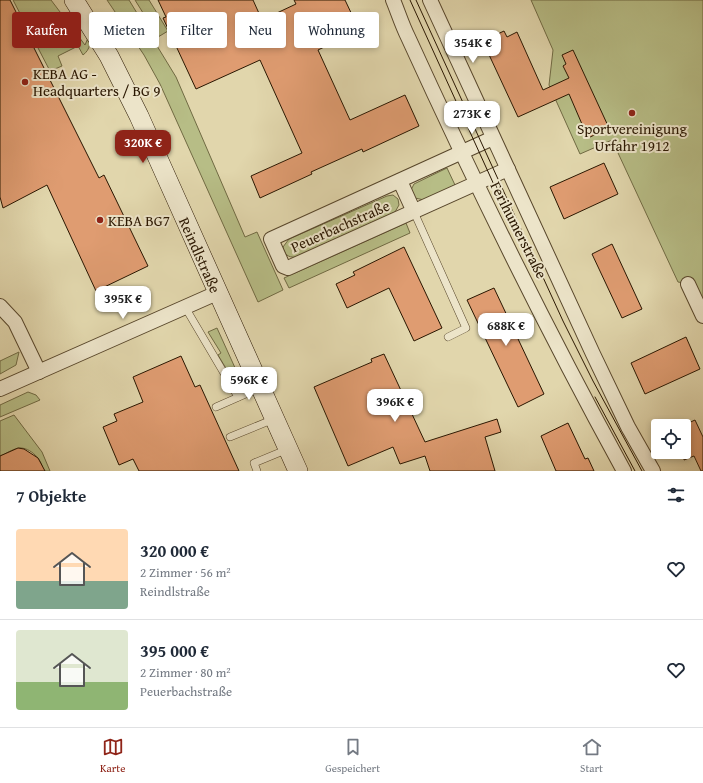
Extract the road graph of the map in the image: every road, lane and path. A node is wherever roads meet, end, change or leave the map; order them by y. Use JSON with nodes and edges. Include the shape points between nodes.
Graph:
{"nodes":[{"id":1,"x":74,"y":0,"type":"edge"},
{"id":2,"x":393,"y":0,"type":"edge"},
{"id":3,"x":430,"y":0,"type":"edge"},
{"id":4,"x":493,"y":138,"type":"junction"},
{"id":5,"x":463,"y":153,"type":"junction"},
{"id":6,"x":508,"y":169,"type":"junction"},
{"id":7,"x":400,"y":181,"type":"junction"},
{"id":8,"x":477,"y":183,"type":"junction"},
{"id":9,"x":414,"y":212,"type":"junction"},
{"id":10,"x":688,"y":284,"type":"dead end"},
{"id":11,"x":217,"y":292,"type":"junction"},
{"id":12,"x":0,"y":306,"type":"edge"},
{"id":13,"x":185,"y":307,"type":"junction"},
{"id":14,"x":703,"y":316,"type":"edge"},
{"id":15,"x":448,"y":337,"type":"dead end"},
{"id":16,"x":39,"y":372,"type":"junction"},
{"id":17,"x":259,"y":388,"type":"junction"},
{"id":18,"x":0,"y":389,"type":"edge"},
{"id":19,"x":238,"y":396,"type":"junction"},
{"id":20,"x":216,"y":406,"type":"dead end"},
{"id":21,"x":274,"y":419,"type":"junction"},
{"id":22,"x":230,"y":437,"type":"dead end"},
{"id":23,"x":288,"y":449,"type":"junction"},
{"id":24,"x":257,"y":471,"type":"edge"},
{"id":25,"x":298,"y":471,"type":"edge"},
{"id":26,"x":624,"y":471,"type":"edge"},
{"id":27,"x":653,"y":471,"type":"edge"}],
"edges":[{"from":1,"to":11,"type":"street","name":"Reindlstraße","via":[[92,26],[124,85]]},
{"from":2,"to":5,"type":"street","name":"Ferihumerstraße"},
{"from":3,"to":4,"type":"street","name":"Ferihumerstraße"},
{"from":4,"to":5,"type":"street","name":"Peuerbachstraße"},
{"from":4,"to":6,"type":"street","name":"Ferihumerstraße"},
{"from":5,"to":7,"type":"street","name":"Peuerbachstraße"},
{"from":5,"to":8,"type":"street","name":"Ferihumerstraße"},
{"from":6,"to":8,"type":"street","name":"Peuerbachstraße"},
{"from":6,"to":27,"type":"street","name":"Ferihumerstraße","via":[[604,378]]},
{"from":7,"to":9,"type":"street","name":"Peuerbachstraße"},
{"from":7,"to":9,"type":"street","name":"Peuerbachstraße","via":[[271,240],[283,266],[288,268]]},
{"from":8,"to":9,"type":"street","name":"Peuerbachstraße"},
{"from":8,"to":26,"type":"street","name":"Ferihumerstraße","via":[[578,387]]},
{"from":9,"to":15,"type":"lane","via":[[466,328]]},
{"from":10,"to":14,"type":"street"},
{"from":11,"to":13,"type":"street"},
{"from":11,"to":17,"type":"street","name":"Reindlstraße"},
{"from":12,"to":16,"type":"street","via":[[15,322]]},
{"from":13,"to":16,"type":"street"},
{"from":13,"to":19,"type":"lane"},
{"from":16,"to":18,"type":"street"},
{"from":17,"to":19,"type":"lane"},
{"from":17,"to":21,"type":"street","name":"Reindlstraße"},
{"from":19,"to":20,"type":"lane"},
{"from":21,"to":22,"type":"lane"},
{"from":21,"to":23,"type":"street","name":"Reindlstraße"},
{"from":23,"to":24,"type":"lane","via":[[254,463]]},
{"from":23,"to":25,"type":"street","name":"Reindlstraße"}]}
